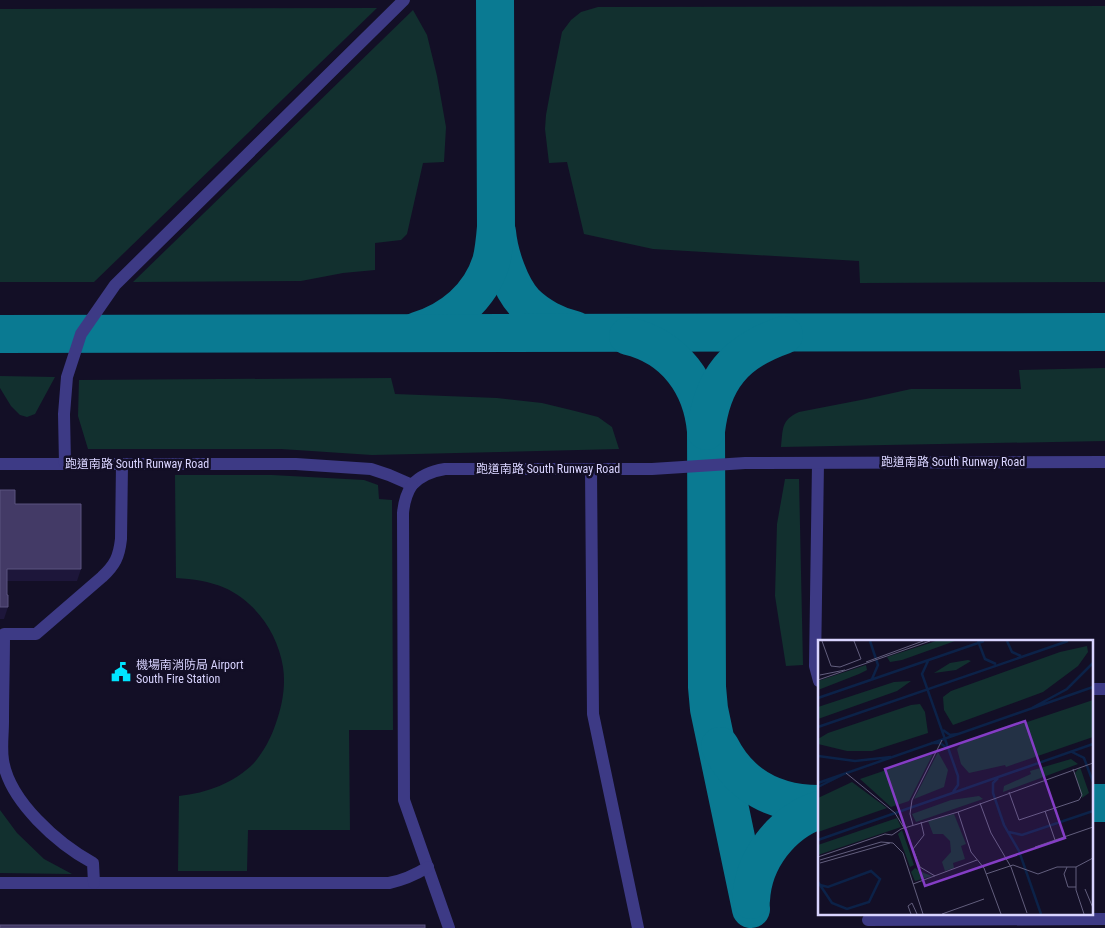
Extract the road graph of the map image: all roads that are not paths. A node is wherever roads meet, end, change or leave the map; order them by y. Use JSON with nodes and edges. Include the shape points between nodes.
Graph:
{"nodes":[{"id":1,"x":404,"y":0,"type":"edge"},
{"id":2,"x":1105,"y":462,"type":"edge"},
{"id":3,"x":818,"y":463,"type":"junction"},
{"id":4,"x":0,"y":464,"type":"edge"},
{"id":5,"x":65,"y":464,"type":"junction"},
{"id":6,"x":122,"y":464,"type":"junction"},
{"id":7,"x":591,"y":469,"type":"junction"},
{"id":8,"x":412,"y":485,"type":"junction"},
{"id":9,"x":818,"y":676,"type":"edge"},
{"id":10,"x":1092,"y":689,"type":"edge"},
{"id":11,"x":1105,"y":689,"type":"edge"},
{"id":12,"x":1,"y":760,"type":"edge"},
{"id":13,"x":428,"y":867,"type":"junction"},
{"id":14,"x":0,"y":884,"type":"edge"},
{"id":15,"x":94,"y":884,"type":"junction"},
{"id":16,"x":1033,"y":917,"type":"edge"},
{"id":17,"x":1105,"y":919,"type":"edge"},
{"id":18,"x":868,"y":920,"type":"dead end"},
{"id":19,"x":449,"y":928,"type":"edge"},
{"id":20,"x":638,"y":928,"type":"edge"}],
"edges":[{"from":1,"to":5,"type":"lane","via":[[115,285],[81,334],[67,377]]},
{"from":2,"to":3,"type":"lane","name":"跑道南路 South Runway Road"},
{"from":3,"to":7,"type":"lane","name":"跑道南路 South Runway Road"},
{"from":3,"to":9,"type":"lane","via":[[815,666]]},
{"from":4,"to":5,"type":"lane","name":"跑道南路 South Runway Road"},
{"from":5,"to":6,"type":"lane","name":"跑道南路 South Runway Road"},
{"from":6,"to":8,"type":"lane","name":"跑道南路 South Runway Road","via":[[270,463],[371,469]]},
{"from":6,"to":12,"type":"lane","via":[[120,551],[110,570],[36,634],[4,634]]},
{"from":7,"to":8,"type":"lane","name":"跑道南路 South Runway Road","via":[[445,468],[427,474]]},
{"from":7,"to":20,"type":"lane","via":[[593,714]]},
{"from":8,"to":13,"type":"lane","via":[[404,501],[403,513],[404,800]]},
{"from":10,"to":11,"type":"lane"},
{"from":12,"to":15,"type":"lane","via":[[18,798],[36,819],[79,856],[93,863]]},
{"from":13,"to":15,"type":"lane","via":[[389,883]]},
{"from":13,"to":19,"type":"lane"},
{"from":14,"to":15,"type":"lane"},
{"from":16,"to":17,"type":"lane"},
{"from":16,"to":18,"type":"lane"}]}
